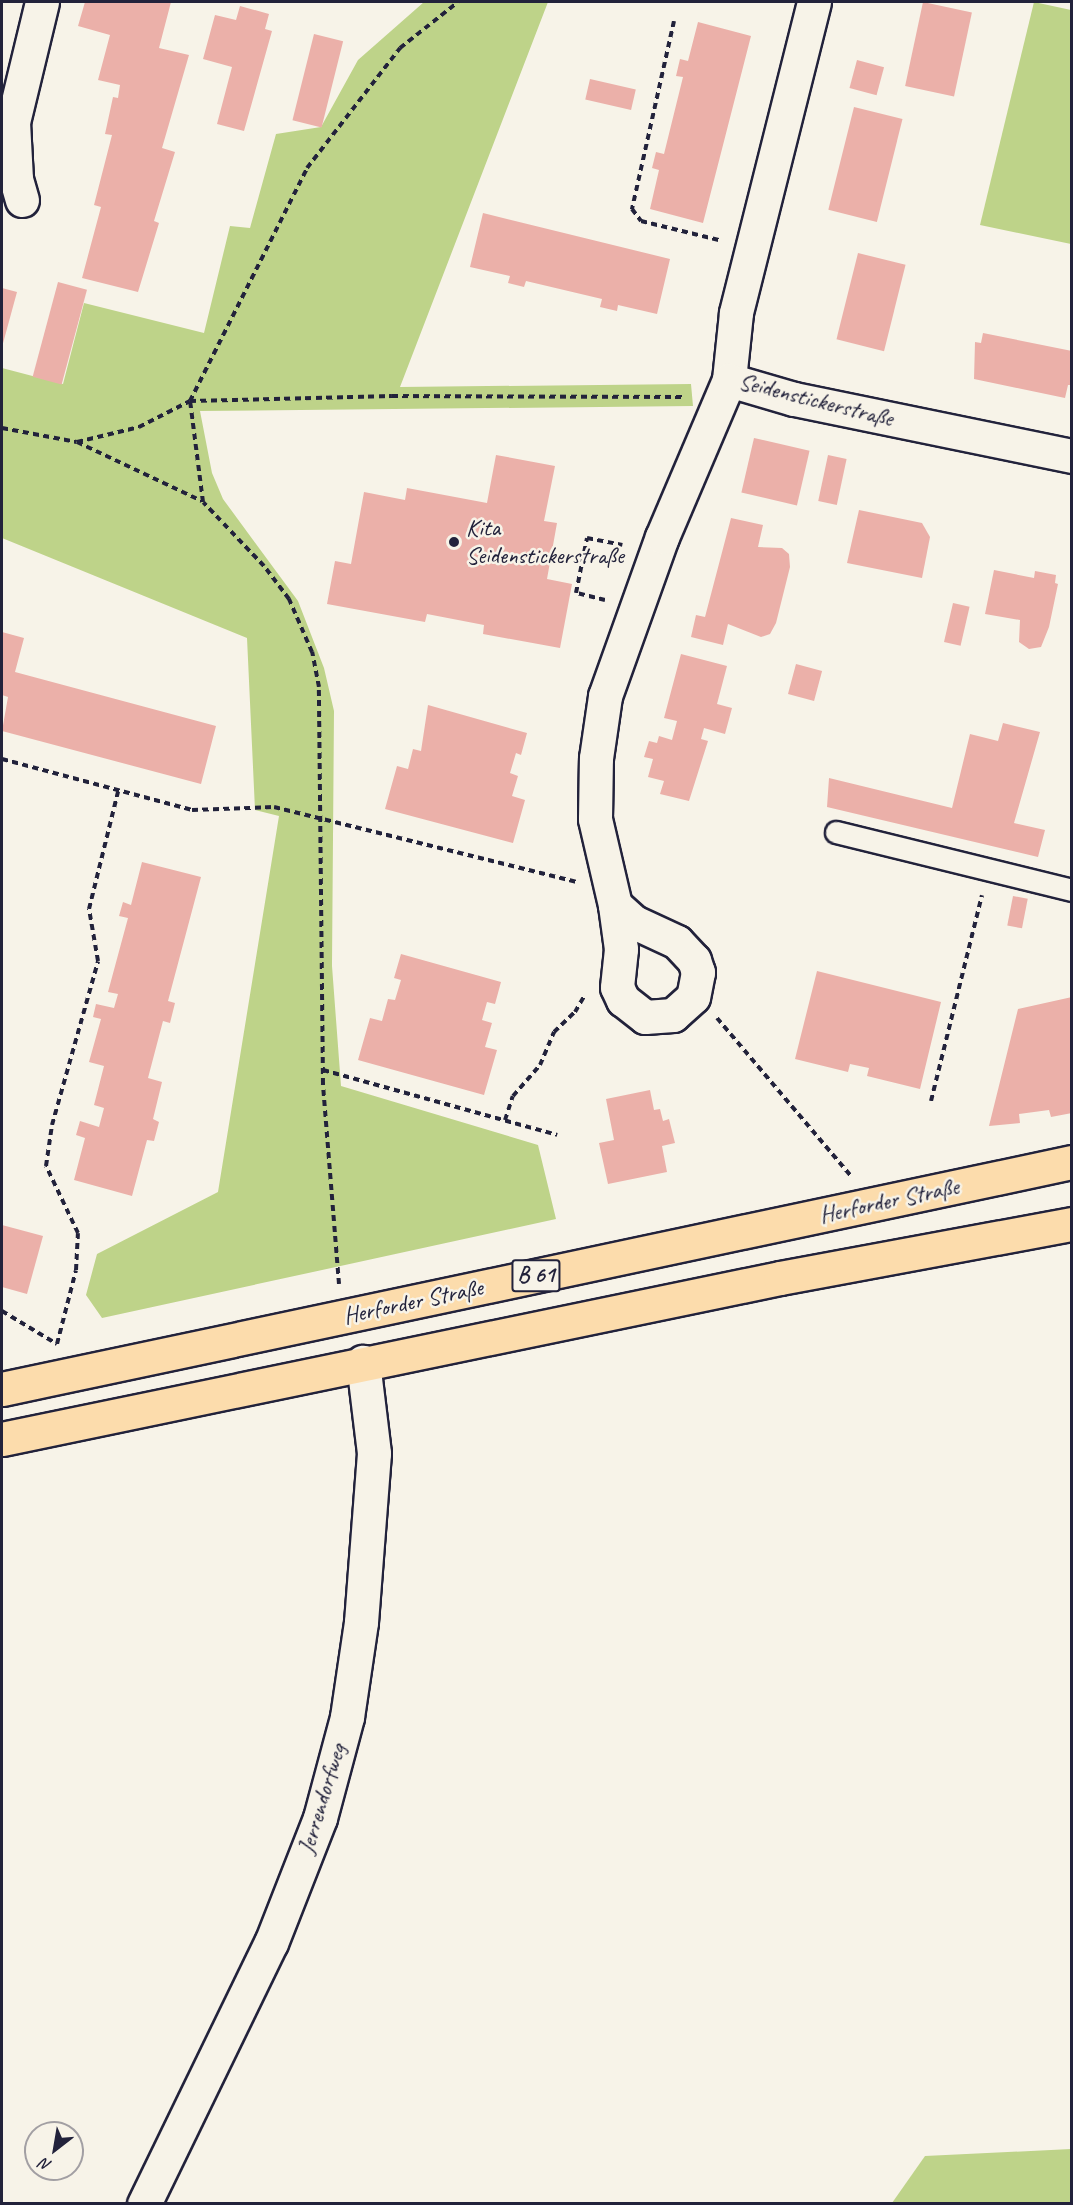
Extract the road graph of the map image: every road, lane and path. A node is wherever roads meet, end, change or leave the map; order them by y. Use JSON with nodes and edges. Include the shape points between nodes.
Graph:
{"nodes":[{"id":1,"x":42,"y":2,"type":"edge"},
{"id":2,"x":458,"y":2,"type":"edge"},
{"id":3,"x":814,"y":2,"type":"edge"},
{"id":4,"x":674,"y":21,"type":"dead end"},
{"id":5,"x":22,"y":201,"type":"dead end"},
{"id":6,"x":752,"y":249,"type":"junction"},
{"id":7,"x":725,"y":389,"type":"junction"},
{"id":8,"x":190,"y":401,"type":"junction"},
{"id":9,"x":2,"y":428,"type":"edge"},
{"id":10,"x":77,"y":442,"type":"junction"},
{"id":11,"x":1071,"y":456,"type":"edge"},
{"id":12,"x":203,"y":502,"type":"junction"},
{"id":13,"x":656,"y":551,"type":"junction"},
{"id":14,"x":635,"y":607,"type":"junction"},
{"id":15,"x":2,"y":759,"type":"edge"},
{"id":16,"x":118,"y":792,"type":"junction"},
{"id":17,"x":321,"y":818,"type":"junction"},
{"id":18,"x":836,"y":832,"type":"dead end"},
{"id":19,"x":988,"y":871,"type":"junction"},
{"id":20,"x":605,"y":872,"type":"junction"},
{"id":21,"x":1071,"y":890,"type":"edge"},
{"id":22,"x":615,"y":905,"type":"junction"},
{"id":23,"x":616,"y":973,"type":"junction"},
{"id":24,"x":693,"y":997,"type":"junction"},
{"id":25,"x":323,"y":1070,"type":"junction"},
{"id":26,"x":931,"y":1101,"type":"dead end"},
{"id":27,"x":505,"y":1120,"type":"junction"},
{"id":28,"x":557,"y":1135,"type":"dead end"},
{"id":29,"x":1071,"y":1162,"type":"edge"},
{"id":30,"x":850,"y":1176,"type":"dead end"},
{"id":31,"x":1071,"y":1224,"type":"edge"},
{"id":32,"x":340,"y":1288,"type":"dead end"},
{"id":33,"x":2,"y":1311,"type":"edge"},
{"id":34,"x":363,"y":1362,"type":"junction"},
{"id":35,"x":2,"y":1389,"type":"edge"},
{"id":36,"x":2,"y":1439,"type":"edge"},
{"id":37,"x":144,"y":2204,"type":"edge"}],
"edges":[{"from":1,"to":5,"type":"street","via":[[13,122],[16,179]]},
{"from":2,"to":8,"type":"path","via":[[400,48],[307,168]]},
{"from":3,"to":6,"type":"street","name":"Seidenstickerstraße"},
{"from":4,"to":6,"type":"path","via":[[632,209],[641,220]]},
{"from":6,"to":7,"type":"street","name":"Seidenstickerstraße","via":[[736,313]]},
{"from":7,"to":8,"type":"path"},
{"from":7,"to":11,"type":"street","name":"Seidenstickerstraße","via":[[794,399]]},
{"from":7,"to":13,"type":"street"},
{"from":8,"to":10,"type":"path","via":[[139,427]]},
{"from":8,"to":12,"type":"path"},
{"from":9,"to":10,"type":"path"},
{"from":10,"to":12,"type":"path"},
{"from":12,"to":17,"type":"path","via":[[264,566],[289,599],[312,652],[319,687]]},
{"from":13,"to":14,"type":"street"},
{"from":13,"to":14,"type":"path","via":[[587,538],[576,593]]},
{"from":14,"to":20,"type":"street","via":[[605,696],[596,758],[595,819]]},
{"from":15,"to":16,"type":"path"},
{"from":16,"to":17,"type":"path","via":[[192,810],[274,807]]},
{"from":16,"to":33,"type":"path","via":[[89,909],[98,961],[52,1125],[46,1166],[78,1233],[76,1269],[57,1344]]},
{"from":17,"to":20,"type":"path","via":[[573,882],[584,882]]},
{"from":17,"to":25,"type":"path"},
{"from":18,"to":19,"type":"lane"},
{"from":19,"to":21,"type":"lane"},
{"from":19,"to":26,"type":"path"},
{"from":20,"to":22,"type":"street"},
{"from":22,"to":23,"type":"street","via":[[621,950]]},
{"from":22,"to":24,"type":"street","via":[[634,922],[687,950],[698,972]]},
{"from":23,"to":24,"type":"street","via":[[623,1000],[645,1017],[673,1016]]},
{"from":23,"to":27,"type":"path","via":[[590,986],[575,1012],[554,1032],[540,1065],[513,1096]]},
{"from":24,"to":30,"type":"path","via":[[720,1020]]},
{"from":25,"to":27,"type":"path"},
{"from":25,"to":32,"type":"path"},
{"from":27,"to":28,"type":"path"},
{"from":29,"to":35,"type":"main road","name":"Herforder Straße","number":"B 61"},
{"from":31,"to":34,"type":"main road","name":"Herforder Straße","number":"B 61"},
{"from":34,"to":36,"type":"main road","name":"Herforder Straße","number":"B 61"},
{"from":34,"to":37,"type":"street","name":"Jerrendorfweg","via":[[374,1453],[361,1622],[347,1717],[320,1818],[271,1943]]}]}
